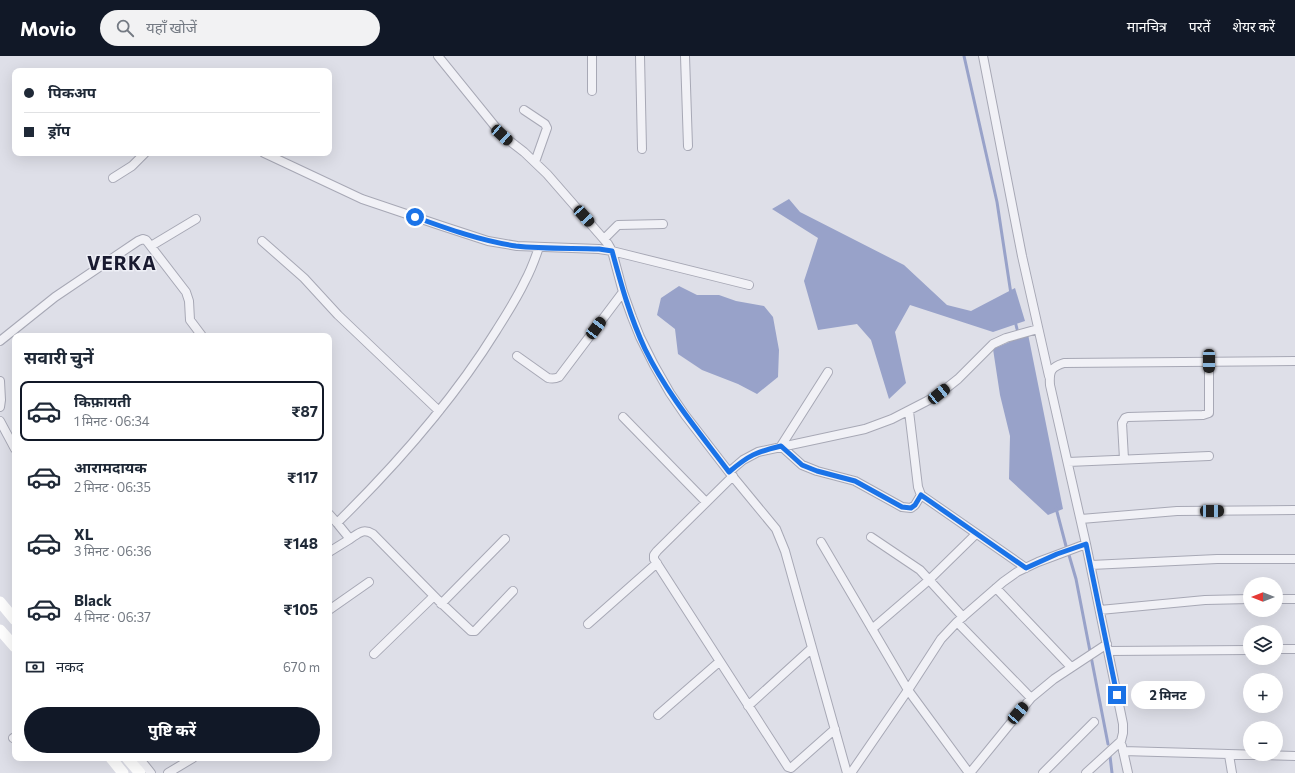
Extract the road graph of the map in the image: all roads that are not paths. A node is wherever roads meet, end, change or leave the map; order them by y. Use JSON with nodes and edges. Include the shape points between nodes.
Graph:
{"nodes":[{"id":1,"x":438,"y":56,"type":"edge"},
{"id":2,"x":592,"y":56,"type":"edge"},
{"id":3,"x":640,"y":56,"type":"edge"},
{"id":4,"x":685,"y":56,"type":"edge"},
{"id":5,"x":983,"y":56,"type":"edge"},
{"id":6,"x":592,"y":91,"type":"dead end"},
{"id":7,"x":524,"y":110,"type":"dead end"},
{"id":8,"x":688,"y":146,"type":"dead end"},
{"id":9,"x":642,"y":149,"type":"dead end"},
{"id":10,"x":142,"y":156,"type":"edge"},
{"id":11,"x":270,"y":156,"type":"edge"},
{"id":12,"x":535,"y":162,"type":"junction"},
{"id":13,"x":113,"y":178,"type":"dead end"},
{"id":14,"x":196,"y":219,"type":"dead end"},
{"id":15,"x":663,"y":224,"type":"dead end"},
{"id":16,"x":604,"y":239,"type":"junction"},
{"id":17,"x":262,"y":241,"type":"dead end"},
{"id":18,"x":151,"y":246,"type":"junction"},
{"id":19,"x":539,"y":247,"type":"junction"},
{"id":20,"x":612,"y":251,"type":"junction"},
{"id":21,"x":749,"y":285,"type":"dead end"},
{"id":22,"x":623,"y":292,"type":"junction"},
{"id":23,"x":1038,"y":328,"type":"junction"},
{"id":24,"x":200,"y":333,"type":"edge"},
{"id":25,"x":0,"y":341,"type":"edge"},
{"id":26,"x":517,"y":356,"type":"dead end"},
{"id":27,"x":1209,"y":361,"type":"junction"},
{"id":28,"x":1295,"y":361,"type":"edge"},
{"id":29,"x":828,"y":372,"type":"dead end"},
{"id":30,"x":1049,"y":376,"type":"junction"},
{"id":31,"x":0,"y":381,"type":"edge"},
{"id":32,"x":0,"y":407,"type":"edge"},
{"id":33,"x":439,"y":411,"type":"junction"},
{"id":34,"x":909,"y":411,"type":"junction"},
{"id":35,"x":623,"y":417,"type":"dead end"},
{"id":36,"x":0,"y":421,"type":"edge"},
{"id":37,"x":12,"y":443,"type":"edge"},
{"id":38,"x":781,"y":446,"type":"junction"},
{"id":39,"x":1209,"y":456,"type":"dead end"},
{"id":40,"x":1124,"y":459,"type":"junction"},
{"id":41,"x":1068,"y":462,"type":"junction"},
{"id":42,"x":731,"y":474,"type":"junction"},
{"id":43,"x":921,"y":495,"type":"junction"},
{"id":44,"x":706,"y":502,"type":"junction"},
{"id":45,"x":1295,"y":510,"type":"edge"},
{"id":46,"x":332,"y":517,"type":"edge"},
{"id":47,"x":1081,"y":520,"type":"junction"},
{"id":48,"x":338,"y":523,"type":"junction"},
{"id":49,"x":976,"y":534,"type":"junction"},
{"id":50,"x":871,"y":537,"type":"dead end"},
{"id":51,"x":350,"y":539,"type":"junction"},
{"id":52,"x":505,"y":539,"type":"dead end"},
{"id":53,"x":821,"y":542,"type":"dead end"},
{"id":54,"x":1086,"y":544,"type":"junction"},
{"id":55,"x":332,"y":550,"type":"edge"},
{"id":56,"x":1295,"y":559,"type":"edge"},
{"id":57,"x":657,"y":563,"type":"junction"},
{"id":58,"x":1091,"y":565,"type":"junction"},
{"id":59,"x":1026,"y":568,"type":"junction"},
{"id":60,"x":929,"y":580,"type":"junction"},
{"id":61,"x":368,"y":582,"type":"dead end"},
{"id":62,"x":996,"y":588,"type":"junction"},
{"id":63,"x":513,"y":591,"type":"dead end"},
{"id":64,"x":434,"y":596,"type":"junction"},
{"id":65,"x":1243,"y":599,"type":"edge"},
{"id":66,"x":1283,"y":599,"type":"edge"},
{"id":67,"x":1295,"y":599,"type":"edge"},
{"id":68,"x":0,"y":602,"type":"edge"},
{"id":69,"x":441,"y":604,"type":"junction"},
{"id":70,"x":332,"y":608,"type":"edge"},
{"id":71,"x":1100,"y":610,"type":"junction"},
{"id":72,"x":12,"y":616,"type":"edge"},
{"id":73,"x":960,"y":619,"type":"junction"},
{"id":74,"x":588,"y":624,"type":"dead end"},
{"id":75,"x":0,"y":630,"type":"edge"},
{"id":76,"x":872,"y":630,"type":"junction"},
{"id":77,"x":12,"y":644,"type":"edge"},
{"id":78,"x":1107,"y":647,"type":"junction"},
{"id":79,"x":812,"y":648,"type":"junction"},
{"id":80,"x":1283,"y":649,"type":"edge"},
{"id":81,"x":1295,"y":649,"type":"edge"},
{"id":82,"x":1243,"y":650,"type":"edge"},
{"id":83,"x":374,"y":654,"type":"dead end"},
{"id":84,"x":719,"y":662,"type":"junction"},
{"id":85,"x":1071,"y":667,"type":"junction"},
{"id":86,"x":908,"y":690,"type":"junction"},
{"id":87,"x":1031,"y":698,"type":"junction"},
{"id":88,"x":748,"y":706,"type":"junction"},
{"id":89,"x":658,"y":715,"type":"dead end"},
{"id":90,"x":1094,"y":722,"type":"dead end"},
{"id":91,"x":835,"y":729,"type":"junction"},
{"id":92,"x":1121,"y":741,"type":"junction"},
{"id":93,"x":1123,"y":750,"type":"junction"},
{"id":94,"x":1229,"y":755,"type":"junction"},
{"id":95,"x":1295,"y":756,"type":"edge"},
{"id":96,"x":114,"y":761,"type":"edge"},
{"id":97,"x":130,"y":761,"type":"edge"},
{"id":98,"x":141,"y":761,"type":"edge"},
{"id":99,"x":188,"y":761,"type":"edge"},
{"id":100,"x":124,"y":773,"type":"edge"},
{"id":101,"x":140,"y":773,"type":"edge"},
{"id":102,"x":151,"y":773,"type":"edge"},
{"id":103,"x":168,"y":773,"type":"edge"},
{"id":104,"x":847,"y":773,"type":"edge"},
{"id":105,"x":851,"y":773,"type":"edge"},
{"id":106,"x":969,"y":773,"type":"edge"},
{"id":107,"x":1042,"y":773,"type":"edge"},
{"id":108,"x":1086,"y":773,"type":"edge"},
{"id":109,"x":1128,"y":773,"type":"edge"},
{"id":110,"x":1232,"y":773,"type":"edge"}],
"edges":[{"from":1,"to":12,"type":"street","via":[[502,135]]},
{"from":2,"to":6,"type":"street"},
{"from":3,"to":9,"type":"street"},
{"from":4,"to":8,"type":"street"},
{"from":5,"to":23,"type":"street"},
{"from":7,"to":12,"type":"street","via":[[547,128]]},
{"from":10,"to":13,"type":"street"},
{"from":11,"to":19,"type":"street","via":[[362,199],[488,240],[517,246]]},
{"from":12,"to":16,"type":"street"},
{"from":14,"to":18,"type":"street"},
{"from":15,"to":16,"type":"street","via":[[618,225]]},
{"from":16,"to":20,"type":"street"},
{"from":17,"to":33,"type":"street","via":[[304,278],[338,315]]},
{"from":18,"to":24,"type":"street","via":[[186,292],[190,320]]},
{"from":18,"to":25,"type":"street","via":[[146,240],[138,240],[55,297]]},
{"from":19,"to":20,"type":"street"},
{"from":19,"to":33,"type":"street","via":[[526,281],[514,302],[485,349]]},
{"from":20,"to":21,"type":"street"},
{"from":20,"to":22,"type":"street"},
{"from":22,"to":26,"type":"street","via":[[559,377],[548,378]]},
{"from":22,"to":42,"type":"street","via":[[640,337],[663,382]]},
{"from":23,"to":30,"type":"street"},
{"from":23,"to":34,"type":"street","via":[[994,344],[939,394]]},
{"from":27,"to":28,"type":"street"},
{"from":27,"to":30,"type":"street","via":[[1064,363],[1053,369]]},
{"from":27,"to":40,"type":"street","via":[[1208,413],[1128,416],[1122,423]]},
{"from":29,"to":38,"type":"street"},
{"from":30,"to":41,"type":"street"},
{"from":31,"to":32,"type":"street"},
{"from":33,"to":48,"type":"street","via":[[393,466]]},
{"from":34,"to":38,"type":"street","via":[[865,429]]},
{"from":34,"to":43,"type":"street"},
{"from":35,"to":44,"type":"street"},
{"from":36,"to":37,"type":"street"},
{"from":38,"to":42,"type":"street","via":[[750,455]]},
{"from":38,"to":43,"type":"street","via":[[802,465],[855,481],[902,507],[911,508]]},
{"from":39,"to":40,"type":"street"},
{"from":40,"to":41,"type":"street"},
{"from":41,"to":47,"type":"street"},
{"from":42,"to":44,"type":"street"},
{"from":42,"to":79,"type":"street","via":[[771,521],[782,539]]},
{"from":43,"to":49,"type":"street"},
{"from":44,"to":57,"type":"street","via":[[657,551],[654,559]]},
{"from":45,"to":47,"type":"street","via":[[1177,511]]},
{"from":46,"to":48,"type":"street"},
{"from":47,"to":54,"type":"street"},
{"from":48,"to":51,"type":"street"},
{"from":49,"to":59,"type":"street"},
{"from":49,"to":60,"type":"street"},
{"from":50,"to":60,"type":"street"},
{"from":51,"to":55,"type":"street"},
{"from":51,"to":64,"type":"street","via":[[365,531],[373,534]]},
{"from":52,"to":69,"type":"street"},
{"from":53,"to":76,"type":"street"},
{"from":54,"to":58,"type":"street"},
{"from":54,"to":59,"type":"street"},
{"from":56,"to":58,"type":"street","via":[[1217,559]]},
{"from":57,"to":74,"type":"street"},
{"from":57,"to":84,"type":"street"},
{"from":58,"to":71,"type":"street"},
{"from":59,"to":62,"type":"street"},
{"from":60,"to":73,"type":"street"},
{"from":60,"to":76,"type":"street"},
{"from":61,"to":70,"type":"street"},
{"from":62,"to":73,"type":"street"},
{"from":62,"to":85,"type":"street"},
{"from":63,"to":69,"type":"street","via":[[475,631]]},
{"from":64,"to":69,"type":"street"},
{"from":64,"to":83,"type":"street"},
{"from":65,"to":71,"type":"street","via":[[1205,600]]},
{"from":66,"to":67,"type":"street"},
{"from":68,"to":72,"type":"main road"},
{"from":71,"to":78,"type":"street"},
{"from":73,"to":86,"type":"street","via":[[941,638]]},
{"from":73,"to":87,"type":"street"},
{"from":75,"to":77,"type":"main road"},
{"from":76,"to":86,"type":"street"},
{"from":78,"to":82,"type":"street"},
{"from":78,"to":85,"type":"street"},
{"from":78,"to":92,"type":"street","via":[[1123,724]]},
{"from":79,"to":88,"type":"street"},
{"from":79,"to":91,"type":"street"},
{"from":80,"to":81,"type":"street"},
{"from":84,"to":88,"type":"street"},
{"from":84,"to":89,"type":"street"},
{"from":85,"to":87,"type":"street"},
{"from":86,"to":105,"type":"street"},
{"from":86,"to":106,"type":"street"},
{"from":87,"to":106,"type":"street"},
{"from":88,"to":91,"type":"street","via":[[791,768]]},
{"from":90,"to":107,"type":"street"},
{"from":91,"to":104,"type":"street"},
{"from":92,"to":93,"type":"street"},
{"from":92,"to":108,"type":"street"},
{"from":93,"to":94,"type":"street"},
{"from":93,"to":109,"type":"street"},
{"from":94,"to":95,"type":"street"},
{"from":94,"to":110,"type":"street"},
{"from":96,"to":100,"type":"main road"},
{"from":97,"to":101,"type":"main road"},
{"from":98,"to":102,"type":"street"},
{"from":99,"to":103,"type":"street"}]}
